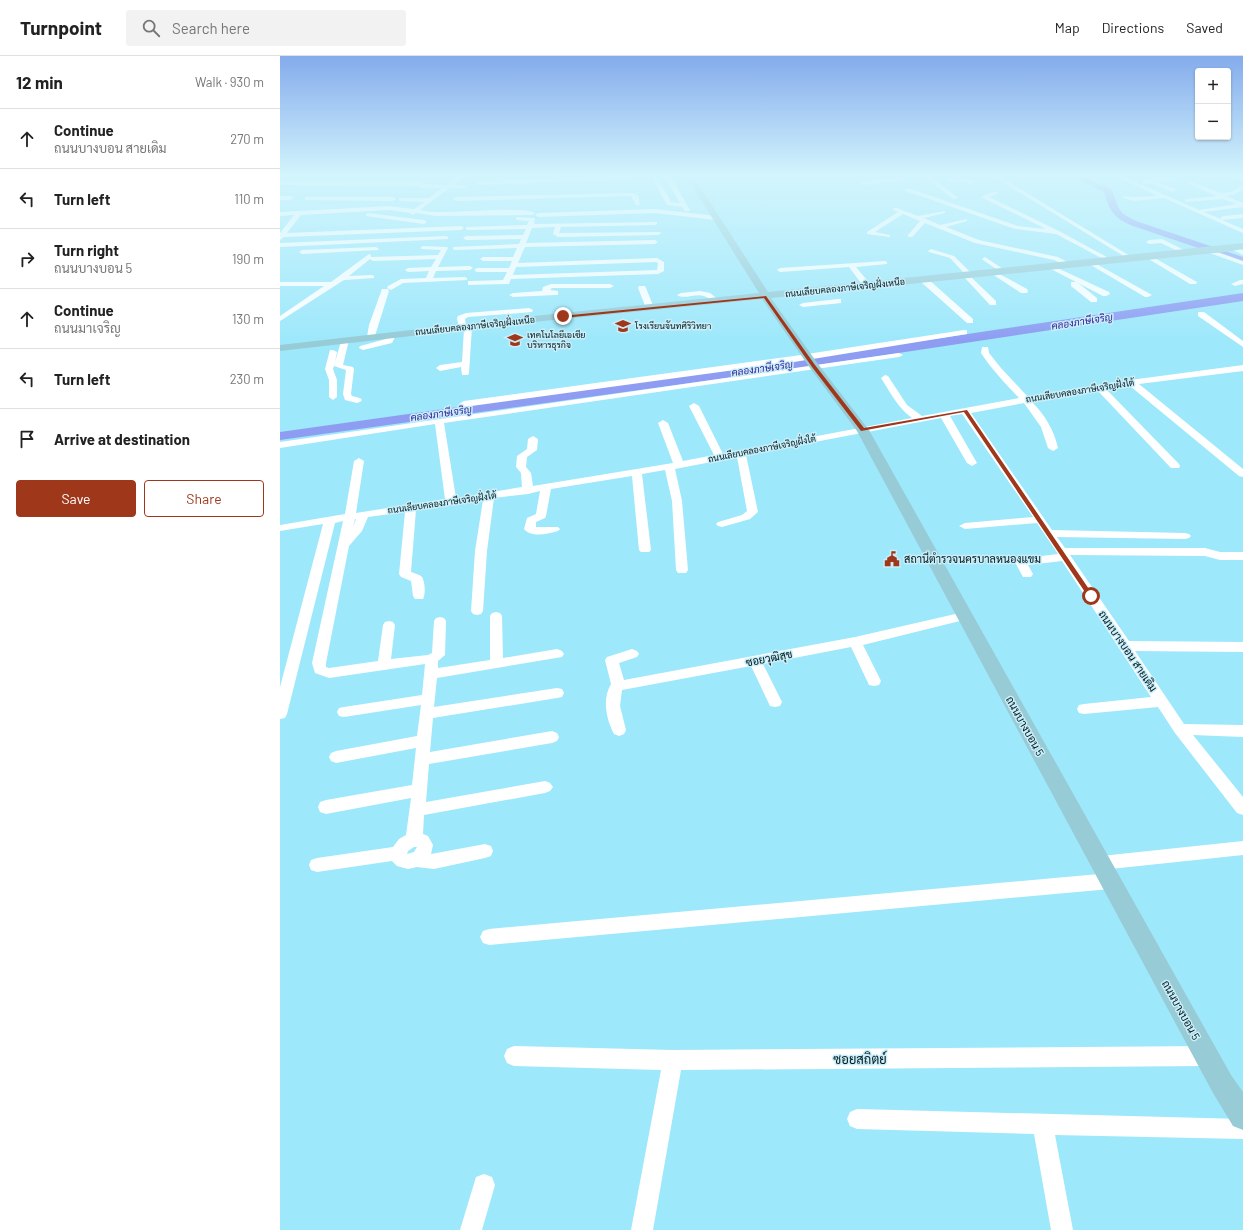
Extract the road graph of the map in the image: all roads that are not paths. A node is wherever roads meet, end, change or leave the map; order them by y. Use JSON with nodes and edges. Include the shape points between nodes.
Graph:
{"nodes":[{"id":1,"x":367,"y":231,"type":"edge"},
{"id":2,"x":432,"y":231,"type":"edge"},
{"id":3,"x":528,"y":231,"type":"edge"},
{"id":4,"x":557,"y":231,"type":"edge"},
{"id":5,"x":724,"y":231,"type":"edge"},
{"id":6,"x":872,"y":231,"type":"edge"},
{"id":7,"x":915,"y":231,"type":"edge"},
{"id":8,"x":949,"y":231,"type":"edge"},
{"id":9,"x":1045,"y":231,"type":"edge"},
{"id":10,"x":1086,"y":231,"type":"edge"},
{"id":11,"x":1057,"y":232,"type":"joint"},
{"id":12,"x":658,"y":233,"type":"dead end"},
{"id":13,"x":281,"y":236,"type":"edge"},
{"id":14,"x":526,"y":236,"type":"junction"},
{"id":15,"x":888,"y":236,"type":"dead end"},
{"id":16,"x":910,"y":236,"type":"dead end"},
{"id":17,"x":446,"y":238,"type":"dead end"},
{"id":18,"x":466,"y":238,"type":"dead end"},
{"id":19,"x":428,"y":239,"type":"junction"},
{"id":20,"x":656,"y":242,"type":"dead end"},
{"id":21,"x":1149,"y":242,"type":"dead end"},
{"id":22,"x":280,"y":245,"type":"edge"},
{"id":23,"x":522,"y":246,"type":"junction"},
{"id":24,"x":1243,"y":246,"type":"edge"},
{"id":25,"x":454,"y":248,"type":"dead end"},
{"id":26,"x":386,"y":249,"type":"dead end"},
{"id":27,"x":1229,"y":249,"type":"junction"},
{"id":28,"x":931,"y":251,"type":"dead end"},
{"id":29,"x":1210,"y":251,"type":"junction"},
{"id":30,"x":292,"y":253,"type":"dead end"},
{"id":31,"x":473,"y":253,"type":"dead end"},
{"id":32,"x":1186,"y":253,"type":"junction"},
{"id":33,"x":1243,"y":253,"type":"edge"},
{"id":34,"x":440,"y":256,"type":"junction"},
{"id":35,"x":1149,"y":257,"type":"junction"},
{"id":36,"x":483,"y":259,"type":"dead end"},
{"id":37,"x":985,"y":259,"type":"dead end"},
{"id":38,"x":1132,"y":259,"type":"junction"},
{"id":39,"x":1111,"y":261,"type":"junction"},
{"id":40,"x":885,"y":263,"type":"dead end"},
{"id":41,"x":1091,"y":263,"type":"junction"},
{"id":42,"x":1243,"y":263,"type":"edge"},
{"id":43,"x":851,"y":265,"type":"junction"},
{"id":44,"x":1070,"y":265,"type":"junction"},
{"id":45,"x":512,"y":267,"type":"junction"},
{"id":46,"x":1049,"y":267,"type":"junction"},
{"id":47,"x":470,"y":268,"type":"dead end"},
{"id":48,"x":434,"y":269,"type":"junction"},
{"id":49,"x":408,"y":270,"type":"dead end"},
{"id":50,"x":477,"y":270,"type":"dead end"},
{"id":51,"x":780,"y":270,"type":"dead end"},
{"id":52,"x":999,"y":272,"type":"junction"},
{"id":53,"x":968,"y":275,"type":"junction"},
{"id":54,"x":372,"y":277,"type":"dead end"},
{"id":55,"x":342,"y":278,"type":"junction"},
{"id":56,"x":428,"y":280,"type":"junction"},
{"id":57,"x":924,"y":280,"type":"junction"},
{"id":58,"x":1193,"y":282,"type":"dead end"},
{"id":59,"x":1243,"y":282,"type":"edge"},
{"id":60,"x":280,"y":284,"type":"edge"},
{"id":61,"x":332,"y":284,"type":"junction"},
{"id":62,"x":1235,"y":284,"type":"dead end"},
{"id":63,"x":867,"y":285,"type":"junction"},
{"id":64,"x":610,"y":286,"type":"dead end"},
{"id":65,"x":642,"y":288,"type":"dead end"},
{"id":66,"x":1024,"y":291,"type":"dead end"},
{"id":67,"x":555,"y":292,"type":"dead end"},
{"id":68,"x":546,"y":293,"type":"junction"},
{"id":69,"x":794,"y":293,"type":"junction"},
{"id":70,"x":1106,"y":294,"type":"dead end"},
{"id":71,"x":681,"y":295,"type":"dead end"},
{"id":72,"x":1148,"y":295,"type":"dead end"},
{"id":73,"x":765,"y":296,"type":"junction"},
{"id":74,"x":1094,"y":300,"type":"dead end"},
{"id":75,"x":512,"y":301,"type":"junction"},
{"id":76,"x":716,"y":301,"type":"junction"},
{"id":77,"x":838,"y":301,"type":"dead end"},
{"id":78,"x":993,"y":303,"type":"dead end"},
{"id":79,"x":803,"y":305,"type":"junction"},
{"id":80,"x":650,"y":308,"type":"junction"},
{"id":81,"x":529,"y":310,"type":"dead end"},
{"id":82,"x":808,"y":313,"type":"dead end"},
{"id":83,"x":1201,"y":314,"type":"dead end"},
{"id":84,"x":280,"y":319,"type":"edge"},
{"id":85,"x":970,"y":321,"type":"dead end"},
{"id":86,"x":465,"y":327,"type":"junction"},
{"id":87,"x":964,"y":332,"type":"dead end"},
{"id":88,"x":392,"y":335,"type":"junction"},
{"id":89,"x":371,"y":337,"type":"junction"},
{"id":90,"x":340,"y":341,"type":"junction"},
{"id":91,"x":1243,"y":344,"type":"edge"},
{"id":92,"x":280,"y":348,"type":"edge"},
{"id":93,"x":363,"y":348,"type":"dead end"},
{"id":94,"x":985,"y":349,"type":"dead end"},
{"id":95,"x":899,"y":355,"type":"dead end"},
{"id":96,"x":440,"y":368,"type":"dead end"},
{"id":97,"x":1243,"y":368,"type":"edge"},
{"id":98,"x":885,"y":378,"type":"dead end"},
{"id":99,"x":1132,"y":383,"type":"junction"},
{"id":100,"x":1100,"y":388,"type":"junction"},
{"id":101,"x":593,"y":393,"type":"junction"},
{"id":102,"x":333,"y":397,"type":"dead end"},
{"id":103,"x":357,"y":400,"type":"dead end"},
{"id":104,"x":1026,"y":400,"type":"junction"},
{"id":105,"x":464,"y":404,"type":"dead end"},
{"id":106,"x":694,"y":406,"type":"dead end"},
{"id":107,"x":966,"y":411,"type":"junction"},
{"id":108,"x":944,"y":415,"type":"junction"},
{"id":109,"x":920,"y":419,"type":"junction"},
{"id":110,"x":439,"y":422,"type":"junction"},
{"id":111,"x":663,"y":423,"type":"dead end"},
{"id":112,"x":863,"y":430,"type":"junction"},
{"id":113,"x":533,"y":439,"type":"dead end"},
{"id":114,"x":280,"y":445,"type":"edge"},
{"id":115,"x":1053,"y":448,"type":"dead end"},
{"id":116,"x":741,"y":453,"type":"junction"},
{"id":117,"x":720,"y":458,"type":"junction"},
{"id":118,"x":359,"y":461,"type":"dead end"},
{"id":119,"x":972,"y":463,"type":"dead end"},
{"id":120,"x":674,"y":465,"type":"junction"},
{"id":121,"x":1175,"y":466,"type":"dead end"},
{"id":122,"x":637,"y":472,"type":"junction"},
{"id":123,"x":1243,"y":474,"type":"edge"},
{"id":124,"x":546,"y":488,"type":"junction"},
{"id":125,"x":528,"y":491,"type":"junction"},
{"id":126,"x":489,"y":497,"type":"junction"},
{"id":127,"x":451,"y":501,"type":"junction"},
{"id":128,"x":411,"y":508,"type":"junction"},
{"id":129,"x":363,"y":514,"type":"junction"},
{"id":130,"x":350,"y":516,"type":"junction"},
{"id":131,"x":330,"y":520,"type":"junction"},
{"id":132,"x":1039,"y":520,"type":"junction"},
{"id":133,"x":722,"y":524,"type":"dead end"},
{"id":134,"x":965,"y":526,"type":"dead end"},
{"id":135,"x":280,"y":528,"type":"edge"},
{"id":136,"x":554,"y":529,"type":"dead end"},
{"id":137,"x":1048,"y":534,"type":"junction"},
{"id":138,"x":1185,"y":536,"type":"dead end"},
{"id":139,"x":344,"y":545,"type":"junction"},
{"id":140,"x":646,"y":550,"type":"dead end"},
{"id":141,"x":1062,"y":554,"type":"junction"},
{"id":142,"x":1243,"y":556,"type":"edge"},
{"id":143,"x":682,"y":570,"type":"dead end"},
{"id":144,"x":1027,"y":574,"type":"dead end"},
{"id":145,"x":420,"y":596,"type":"dead end"},
{"id":146,"x":477,"y":611,"type":"dead end"},
{"id":147,"x":496,"y":616,"type":"dead end"},
{"id":148,"x":964,"y":616,"type":"junction"},
{"id":149,"x":440,"y":621,"type":"dead end"},
{"id":150,"x":390,"y":625,"type":"dead end"},
{"id":151,"x":855,"y":642,"type":"junction"},
{"id":152,"x":1124,"y":646,"type":"junction"},
{"id":153,"x":1243,"y":647,"type":"edge"},
{"id":154,"x":557,"y":654,"type":"dead end"},
{"id":155,"x":632,"y":654,"type":"dead end"},
{"id":156,"x":430,"y":660,"type":"junction"},
{"id":157,"x":755,"y":661,"type":"junction"},
{"id":158,"x":497,"y":664,"type":"junction"},
{"id":159,"x":384,"y":666,"type":"junction"},
{"id":160,"x":431,"y":674,"type":"junction"},
{"id":161,"x":874,"y":681,"type":"dead end"},
{"id":162,"x":619,"y":684,"type":"junction"},
{"id":163,"x":557,"y":693,"type":"dead end"},
{"id":164,"x":428,"y":699,"type":"junction"},
{"id":165,"x":775,"y":702,"type":"dead end"},
{"id":166,"x":1162,"y":702,"type":"junction"},
{"id":167,"x":1084,"y":710,"type":"dead end"},
{"id":168,"x":344,"y":712,"type":"dead end"},
{"id":169,"x":280,"y":714,"type":"edge"},
{"id":170,"x":426,"y":714,"type":"junction"},
{"id":171,"x":1180,"y":729,"type":"junction"},
{"id":172,"x":619,"y":730,"type":"dead end"},
{"id":173,"x":1243,"y":731,"type":"edge"},
{"id":174,"x":552,"y":737,"type":"dead end"},
{"id":175,"x":423,"y":741,"type":"junction"},
{"id":176,"x":336,"y":757,"type":"dead end"},
{"id":177,"x":421,"y":760,"type":"junction"},
{"id":178,"x":545,"y":787,"type":"dead end"},
{"id":179,"x":418,"y":790,"type":"junction"},
{"id":180,"x":326,"y":807,"type":"dead end"},
{"id":181,"x":1243,"y":808,"type":"edge"},
{"id":182,"x":416,"y":810,"type":"junction"},
{"id":183,"x":414,"y":840,"type":"junction"},
{"id":184,"x":1243,"y":848,"type":"edge"},
{"id":185,"x":485,"y":851,"type":"dead end"},
{"id":186,"x":398,"y":853,"type":"junction"},
{"id":187,"x":417,"y":860,"type":"junction"},
{"id":188,"x":317,"y":865,"type":"dead end"},
{"id":189,"x":1106,"y":872,"type":"junction"},
{"id":190,"x":490,"y":937,"type":"dead end"},
{"id":191,"x":514,"y":1056,"type":"dead end"},
{"id":192,"x":1206,"y":1056,"type":"junction"},
{"id":193,"x":673,"y":1060,"type":"junction"},
{"id":194,"x":1243,"y":1116,"type":"edge"},
{"id":195,"x":857,"y":1119,"type":"dead end"},
{"id":196,"x":1043,"y":1125,"type":"junction"},
{"id":197,"x":1243,"y":1129,"type":"edge"},
{"id":198,"x":484,"y":1185,"type":"dead end"},
{"id":199,"x":471,"y":1230,"type":"edge"},
{"id":200,"x":642,"y":1230,"type":"edge"},
{"id":201,"x":1062,"y":1230,"type":"edge"}],
"edges":[{"from":1,"to":13,"type":"street"},
{"from":2,"to":19,"type":"street"},
{"from":3,"to":14,"type":"street"},
{"from":4,"to":12,"type":"street","via":[[558,235]]},
{"from":5,"to":73,"type":"main road","name":"ถนนบางบอน 5"},
{"from":6,"to":15,"type":"street","via":[[869,233]]},
{"from":7,"to":16,"type":"street"},
{"from":8,"to":44,"type":"street","via":[[979,243],[1056,258]]},
{"from":9,"to":11,"type":"street"},
{"from":10,"to":38,"type":"street"},
{"from":11,"to":39,"type":"street"},
{"from":14,"to":18,"type":"street"},
{"from":14,"to":23,"type":"street"},
{"from":17,"to":19,"type":"street"},
{"from":19,"to":22,"type":"street"},
{"from":19,"to":34,"type":"street","via":[[419,248],[445,248]]},
{"from":20,"to":23,"type":"street"},
{"from":21,"to":32,"type":"street","via":[[1162,241]]},
{"from":23,"to":25,"type":"street"},
{"from":23,"to":45,"type":"street"},
{"from":24,"to":27,"type":"main road","name":"ถนนเลียบคลองภาษีเจริญฝั่งเหนือ"},
{"from":26,"to":30,"type":"street"},
{"from":27,"to":29,"type":"main road","name":"ถนนเลียบคลองภาษีเจริญฝั่งเหนือ"},
{"from":27,"to":33,"type":"street"},
{"from":28,"to":53,"type":"street","via":[[952,258]]},
{"from":29,"to":32,"type":"main road","name":"ถนนเลียบคลองภาษีเจริญฝั่งเหนือ"},
{"from":29,"to":42,"type":"street"},
{"from":31,"to":34,"type":"street"},
{"from":32,"to":35,"type":"main road","name":"ถนนเลียบคลองภาษีเจริญฝั่งเหนือ"},
{"from":34,"to":48,"type":"street"},
{"from":34,"to":55,"type":"street","via":[[371,258]]},
{"from":35,"to":38,"type":"main road","name":"ถนนเลียบคลองภาษีเจริญฝั่งเหนือ"},
{"from":35,"to":58,"type":"street"},
{"from":36,"to":45,"type":"street"},
{"from":37,"to":52,"type":"street"},
{"from":38,"to":39,"type":"main road","name":"ถนนเลียบคลองภาษีเจริญฝั่งเหนือ"},
{"from":39,"to":41,"type":"main road","name":"ถนนเลียบคลองภาษีเจริญฝั่งเหนือ"},
{"from":40,"to":43,"type":"street"},
{"from":41,"to":44,"type":"main road","name":"ถนนเลียบคลองภาษีเจริญฝั่งเหนือ"},
{"from":41,"to":72,"type":"street"},
{"from":43,"to":51,"type":"street"},
{"from":43,"to":63,"type":"street"},
{"from":44,"to":46,"type":"main road","name":"ถนนเลียบคลองภาษีเจริญฝั่งเหนือ"},
{"from":45,"to":45,"type":"street","via":[[658,272],[661,271],[661,262],[657,260]]},
{"from":45,"to":50,"type":"street"},
{"from":45,"to":56,"type":"street","via":[[506,282]]},
{"from":46,"to":52,"type":"main road","name":"ถนนเลียบคลองภาษีเจริญฝั่งเหนือ"},
{"from":46,"to":70,"type":"street"},
{"from":46,"to":74,"type":"street"},
{"from":47,"to":48,"type":"street"},
{"from":48,"to":49,"type":"street"},
{"from":48,"to":56,"type":"street"},
{"from":52,"to":53,"type":"main road","name":"ถนนเลียบคลองภาษีเจริญฝั่งเหนือ"},
{"from":52,"to":66,"type":"street"},
{"from":53,"to":57,"type":"main road","name":"ถนนเลียบคลองภาษีเจริญฝั่งเหนือ"},
{"from":53,"to":78,"type":"street"},
{"from":54,"to":55,"type":"street"},
{"from":55,"to":61,"type":"street"},
{"from":56,"to":89,"type":"street","via":[[401,281],[388,290],[373,325]]},
{"from":57,"to":63,"type":"main road","name":"ถนนเลียบคลองภาษีเจริญฝั่งเหนือ"},
{"from":57,"to":85,"type":"street"},
{"from":59,"to":62,"type":"street"},
{"from":60,"to":61,"type":"street"},
{"from":61,"to":84,"type":"street"},
{"from":63,"to":69,"type":"main road","name":"ถนนเลียบคลองภาษีเจริญฝั่งเหนือ"},
{"from":64,"to":68,"type":"street","via":[[551,286],[546,289]]},
{"from":65,"to":80,"type":"street"},
{"from":67,"to":68,"type":"street"},
{"from":68,"to":75,"type":"street"},
{"from":69,"to":73,"type":"main road","name":"ถนนเลียบคลองภาษีเจริญฝั่งเหนือ"},
{"from":69,"to":79,"type":"street"},
{"from":71,"to":76,"type":"street","via":[[704,293]]},
{"from":73,"to":76,"type":"main road","name":"ถนนเลียบคลองภาษีเจริญฝั่งเหนือ"},
{"from":73,"to":112,"type":"main road","name":"ถนนบางบอน 5"},
{"from":75,"to":81,"type":"street"},
{"from":75,"to":86,"type":"street","via":[[463,316],[461,318]]},
{"from":76,"to":80,"type":"main road","name":"ถนนเลียบคลองภาษีเจริญฝั่งเหนือ"},
{"from":77,"to":79,"type":"street"},
{"from":79,"to":82,"type":"street"},
{"from":80,"to":86,"type":"main road","name":"ถนนเลียบคลองภาษีเจริญฝั่งเหนือ"},
{"from":83,"to":91,"type":"street"},
{"from":86,"to":88,"type":"main road","name":"ถนนเลียบคลองภาษีเจริญฝั่งเหนือ"},
{"from":86,"to":96,"type":"street","via":[[465,369]]},
{"from":87,"to":101,"type":"street"},
{"from":88,"to":89,"type":"main road","name":"ถนนเลียบคลองภาษีเจริญฝั่งเหนือ"},
{"from":88,"to":93,"type":"street","via":[[389,341]]},
{"from":89,"to":90,"type":"main road","name":"ถนนเลียบคลองภาษีเจริญฝั่งเหนือ"},
{"from":90,"to":92,"type":"main road","name":"ถนนเลียบคลองภาษีเจริญฝั่งเหนือ"},
{"from":90,"to":102,"type":"street","via":[[329,369],[333,380]]},
{"from":90,"to":103,"type":"street","via":[[338,366],[350,369],[347,394],[348,398]]},
{"from":94,"to":104,"type":"street","via":[[1002,376]]},
{"from":95,"to":101,"type":"street"},
{"from":97,"to":99,"type":"street","name":"ถนนเลียบคลองภาษีเจริญฝั่งใต้"},
{"from":98,"to":109,"type":"street","via":[[905,408]]},
{"from":99,"to":100,"type":"street","name":"ถนนเลียบคลองภาษีเจริญฝั่งใต้"},
{"from":99,"to":123,"type":"street"},
{"from":100,"to":104,"type":"street","name":"ถนนเลียบคลองภาษีเจริญฝั่งใต้"},
{"from":100,"to":121,"type":"street"},
{"from":101,"to":105,"type":"street"},
{"from":101,"to":110,"type":"street"},
{"from":104,"to":107,"type":"street","name":"ถนนเลียบคลองภาษีเจริญฝั่งใต้"},
{"from":104,"to":115,"type":"street","via":[[1049,433]]},
{"from":106,"to":117,"type":"street"},
{"from":107,"to":108,"type":"street","name":"ถนนเลียบคลองภาษีเจริญฝั่งใต้"},
{"from":107,"to":132,"type":"street","name":"ถนนบางบอน สายเดิม"},
{"from":108,"to":109,"type":"street","name":"ถนนเลียบคลองภาษีเจริญฝั่งใต้"},
{"from":108,"to":119,"type":"street"},
{"from":109,"to":112,"type":"street","name":"ถนนเลียบคลองภาษีเจริญฝั่งใต้"},
{"from":110,"to":114,"type":"street"},
{"from":110,"to":127,"type":"street"},
{"from":111,"to":120,"type":"street"},
{"from":112,"to":116,"type":"street","name":"ถนนเลียบคลองภาษีเจริญฝั่งใต้"},
{"from":112,"to":148,"type":"main road","name":"ถนนบางบอน 5"},
{"from":113,"to":125,"type":"street","via":[[532,450],[522,456],[521,467],[526,472]]},
{"from":116,"to":117,"type":"street","name":"ถนนเลียบคลองภาษีเจริญฝั่งใต้"},
{"from":116,"to":133,"type":"street","via":[[753,512],[746,517]]},
{"from":117,"to":120,"type":"street","name":"ถนนเลียบคลองภาษีเจริญฝั่งใต้"},
{"from":118,"to":130,"type":"street"},
{"from":120,"to":122,"type":"street","name":"ถนนเลียบคลองภาษีเจริญฝั่งใต้"},
{"from":120,"to":143,"type":"street"},
{"from":122,"to":124,"type":"street","name":"ถนนเลียบคลองภาษีเจริญฝั่งใต้"},
{"from":122,"to":140,"type":"street"},
{"from":124,"to":125,"type":"street","name":"ถนนเลียบคลองภาษีเจริญฝั่งใต้"},
{"from":124,"to":136,"type":"street","via":[[541,516],[531,520],[530,529]]},
{"from":125,"to":126,"type":"street","name":"ถนนเลียบคลองภาษีเจริญฝั่งใต้"},
{"from":126,"to":127,"type":"street","name":"ถนนเลียบคลองภาษีเจริญฝั่งใต้"},
{"from":126,"to":146,"type":"street","via":[[481,551]]},
{"from":127,"to":128,"type":"street","name":"ถนนเลียบคลองภาษีเจริญฝั่งใต้"},
{"from":128,"to":129,"type":"street","name":"ถนนเลียบคลองภาษีเจริญฝั่งใต้"},
{"from":128,"to":145,"type":"street","via":[[405,574],[417,579]]},
{"from":129,"to":130,"type":"street","name":"ถนนเลียบคลองภาษีเจริญฝั่งใต้"},
{"from":129,"to":139,"type":"street","via":[[358,529]]},
{"from":130,"to":131,"type":"street","name":"ถนนเลียบคลองภาษีเจริญฝั่งใต้"},
{"from":130,"to":139,"type":"street"},
{"from":131,"to":135,"type":"street","name":"ถนนเลียบคลองภาษีเจริญฝั่งใต้"},
{"from":131,"to":169,"type":"street"},
{"from":132,"to":134,"type":"street"},
{"from":132,"to":137,"type":"street","name":"ถนนบางบอน สายเดิม"},
{"from":137,"to":138,"type":"street"},
{"from":137,"to":141,"type":"street","name":"ถนนบางบอน สายเดิม"},
{"from":139,"to":159,"type":"street","via":[[319,662],[320,670],[329,673]]},
{"from":141,"to":142,"type":"street","via":[[1205,552],[1220,556]]},
{"from":141,"to":144,"type":"street","via":[[1021,562]]},
{"from":141,"to":152,"type":"street","name":"ถนนบางบอน สายเดิม"},
{"from":147,"to":158,"type":"street"},
{"from":148,"to":151,"type":"street","name":"ซอยวุฒิสุข"},
{"from":148,"to":189,"type":"main road","name":"ถนนบางบอน 5"},
{"from":149,"to":156,"type":"street","via":[[438,655]]},
{"from":150,"to":159,"type":"street"},
{"from":151,"to":157,"type":"street","name":"ซอยวุฒิสุข"},
{"from":151,"to":161,"type":"street"},
{"from":152,"to":153,"type":"street"},
{"from":152,"to":166,"type":"street","name":"ถนนบางบอน สายเดิม"},
{"from":154,"to":158,"type":"street"},
{"from":155,"to":162,"type":"street","via":[[612,660]]},
{"from":156,"to":159,"type":"street"},
{"from":156,"to":160,"type":"street"},
{"from":157,"to":162,"type":"street","name":"ซอยวุฒิสุข","via":[[630,685]]},
{"from":157,"to":165,"type":"street"},
{"from":158,"to":160,"type":"street"},
{"from":160,"to":164,"type":"street"},
{"from":162,"to":172,"type":"street","via":[[614,689],[612,699]]},
{"from":163,"to":170,"type":"street"},
{"from":164,"to":168,"type":"street"},
{"from":164,"to":170,"type":"street"},
{"from":166,"to":167,"type":"street"},
{"from":166,"to":171,"type":"street","name":"ถนนบางบอน สายเดิม"},
{"from":170,"to":175,"type":"street"},
{"from":171,"to":173,"type":"street"},
{"from":171,"to":181,"type":"street","name":"ถนนบางบอน สายเดิม"},
{"from":174,"to":177,"type":"street"},
{"from":175,"to":176,"type":"street"},
{"from":175,"to":177,"type":"street"},
{"from":177,"to":179,"type":"street"},
{"from":178,"to":182,"type":"street"},
{"from":179,"to":180,"type":"street"},
{"from":179,"to":182,"type":"street"},
{"from":182,"to":183,"type":"street"},
{"from":183,"to":186,"type":"street","via":[[404,844]]},
{"from":183,"to":187,"type":"street","via":[[425,844],[424,853]]},
{"from":184,"to":189,"type":"street"},
{"from":185,"to":187,"type":"street","via":[[434,862]]},
{"from":186,"to":187,"type":"street","via":[[403,862]]},
{"from":186,"to":188,"type":"street"},
{"from":189,"to":190,"type":"street"},
{"from":189,"to":192,"type":"main road","name":"ถนนบางบอน 5"},
{"from":191,"to":193,"type":"street","name":"ซอยสถิตย์"},
{"from":192,"to":193,"type":"street","name":"ซอยสถิตย์"},
{"from":192,"to":194,"type":"main road","name":"ถนนบางบอน 5"},
{"from":193,"to":200,"type":"street"},
{"from":195,"to":196,"type":"street"},
{"from":196,"to":197,"type":"street"},
{"from":196,"to":201,"type":"street"},
{"from":198,"to":199,"type":"street"}]}
